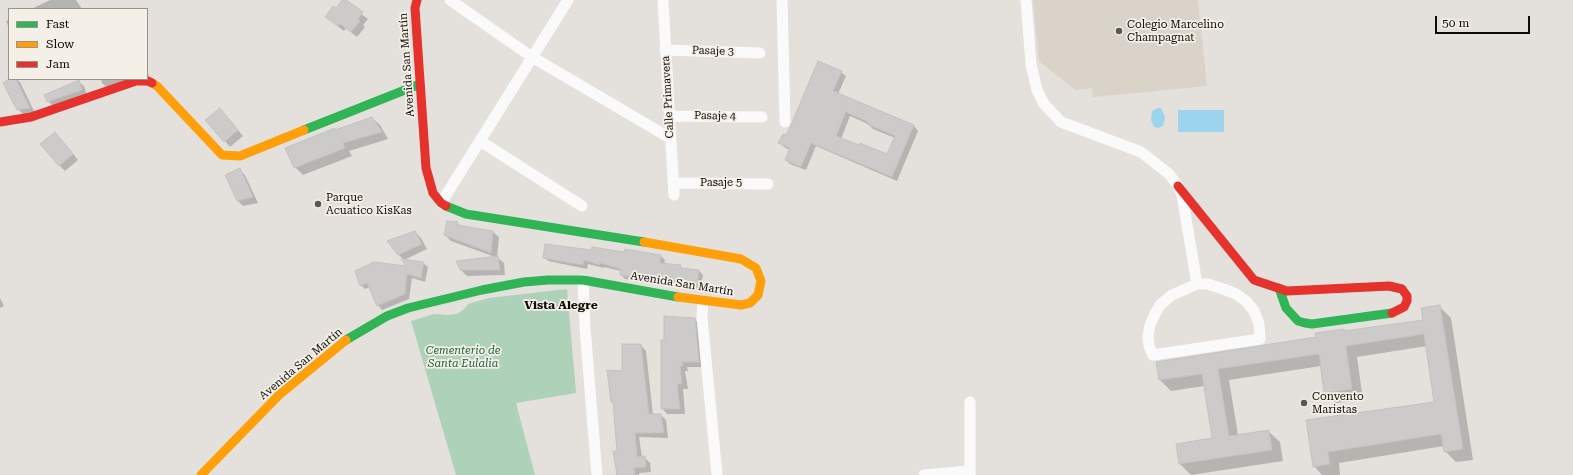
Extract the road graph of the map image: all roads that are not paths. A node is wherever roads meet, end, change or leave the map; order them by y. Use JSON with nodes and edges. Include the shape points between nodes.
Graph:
{"nodes":[{"id":1,"x":416,"y":0,"type":"edge"},
{"id":2,"x":450,"y":0,"type":"edge"},
{"id":3,"x":568,"y":0,"type":"edge"},
{"id":4,"x":663,"y":0,"type":"edge"},
{"id":5,"x":782,"y":0,"type":"edge"},
{"id":6,"x":1026,"y":0,"type":"edge"},
{"id":7,"x":666,"y":50,"type":"junction"},
{"id":8,"x":760,"y":53,"type":"dead end"},
{"id":9,"x":532,"y":57,"type":"junction"},
{"id":10,"x":420,"y":84,"type":"junction"},
{"id":11,"x":669,"y":116,"type":"junction"},
{"id":12,"x":762,"y":117,"type":"dead end"},
{"id":13,"x":1,"y":120,"type":"edge"},
{"id":14,"x":785,"y":122,"type":"dead end"},
{"id":15,"x":670,"y":138,"type":"junction"},
{"id":16,"x":480,"y":141,"type":"junction"},
{"id":17,"x":673,"y":183,"type":"junction"},
{"id":18,"x":768,"y":184,"type":"dead end"},
{"id":19,"x":1178,"y":186,"type":"junction"},
{"id":20,"x":674,"y":195,"type":"dead end"},
{"id":21,"x":441,"y":203,"type":"junction"},
{"id":22,"x":582,"y":206,"type":"dead end"},
{"id":23,"x":583,"y":280,"type":"junction"},
{"id":24,"x":1197,"y":284,"type":"junction"},
{"id":25,"x":1279,"y":288,"type":"junction"},
{"id":26,"x":703,"y":301,"type":"junction"},
{"id":27,"x":970,"y":402,"type":"dead end"},
{"id":28,"x":970,"y":473,"type":"edge"},
{"id":29,"x":201,"y":475,"type":"edge"},
{"id":30,"x":597,"y":475,"type":"edge"},
{"id":31,"x":717,"y":475,"type":"edge"},
{"id":32,"x":924,"y":475,"type":"edge"}],
"edges":[{"from":1,"to":10,"type":"main road","name":"Avenida San Martín"},
{"from":2,"to":9,"type":"street"},
{"from":3,"to":9,"type":"street"},
{"from":4,"to":7,"type":"street","name":"Calle Primavera"},
{"from":5,"to":14,"type":"street"},
{"from":6,"to":19,"type":"street","via":[[1031,64],[1037,90],[1044,104],[1061,122],[1141,152],[1169,174]]},
{"from":7,"to":8,"type":"street","name":"Pasaje 3"},
{"from":7,"to":11,"type":"street","name":"Calle Primavera"},
{"from":9,"to":15,"type":"street"},
{"from":9,"to":16,"type":"street"},
{"from":10,"to":13,"type":"main road","via":[[240,156],[222,155],[162,91],[148,81],[136,81],[31,117]]},
{"from":10,"to":21,"type":"main road","name":"Avenida San Martín","via":[[426,168],[433,193]]},
{"from":11,"to":12,"type":"street","name":"Pasaje 4"},
{"from":11,"to":15,"type":"street","name":"Calle Primavera"},
{"from":15,"to":17,"type":"street","name":"Calle Primavera"},
{"from":16,"to":21,"type":"street"},
{"from":16,"to":22,"type":"street"},
{"from":17,"to":18,"type":"street","name":"Pasaje 5"},
{"from":17,"to":20,"type":"street","name":"Calle Primavera"},
{"from":19,"to":24,"type":"street","via":[[1182,195]]},
{"from":19,"to":25,"type":"main road","via":[[1254,280]]},
{"from":21,"to":26,"type":"main road","name":"Avenida San Martín","via":[[466,214],[741,259],[756,268],[761,281],[758,295],[750,303],[741,306]]},
{"from":23,"to":26,"type":"main road","name":"Avenida San Martín"},
{"from":23,"to":29,"type":"main road","name":"Avenida San Martín","via":[[524,282],[423,304],[388,316],[347,340],[279,395]]},
{"from":23,"to":30,"type":"street"},
{"from":24,"to":24,"type":"street","via":[[1208,284],[1223,289],[1247,302],[1259,324],[1260,339],[1153,355],[1148,336],[1154,314],[1172,295]]},
{"from":25,"to":25,"type":"main road","via":[[1287,291],[1389,286],[1402,289],[1407,301],[1404,307],[1396,312],[1312,324],[1298,321],[1286,308]]},
{"from":26,"to":31,"type":"street","via":[[702,317]]},
{"from":27,"to":28,"type":"street"},
{"from":28,"to":32,"type":"street"}]}
